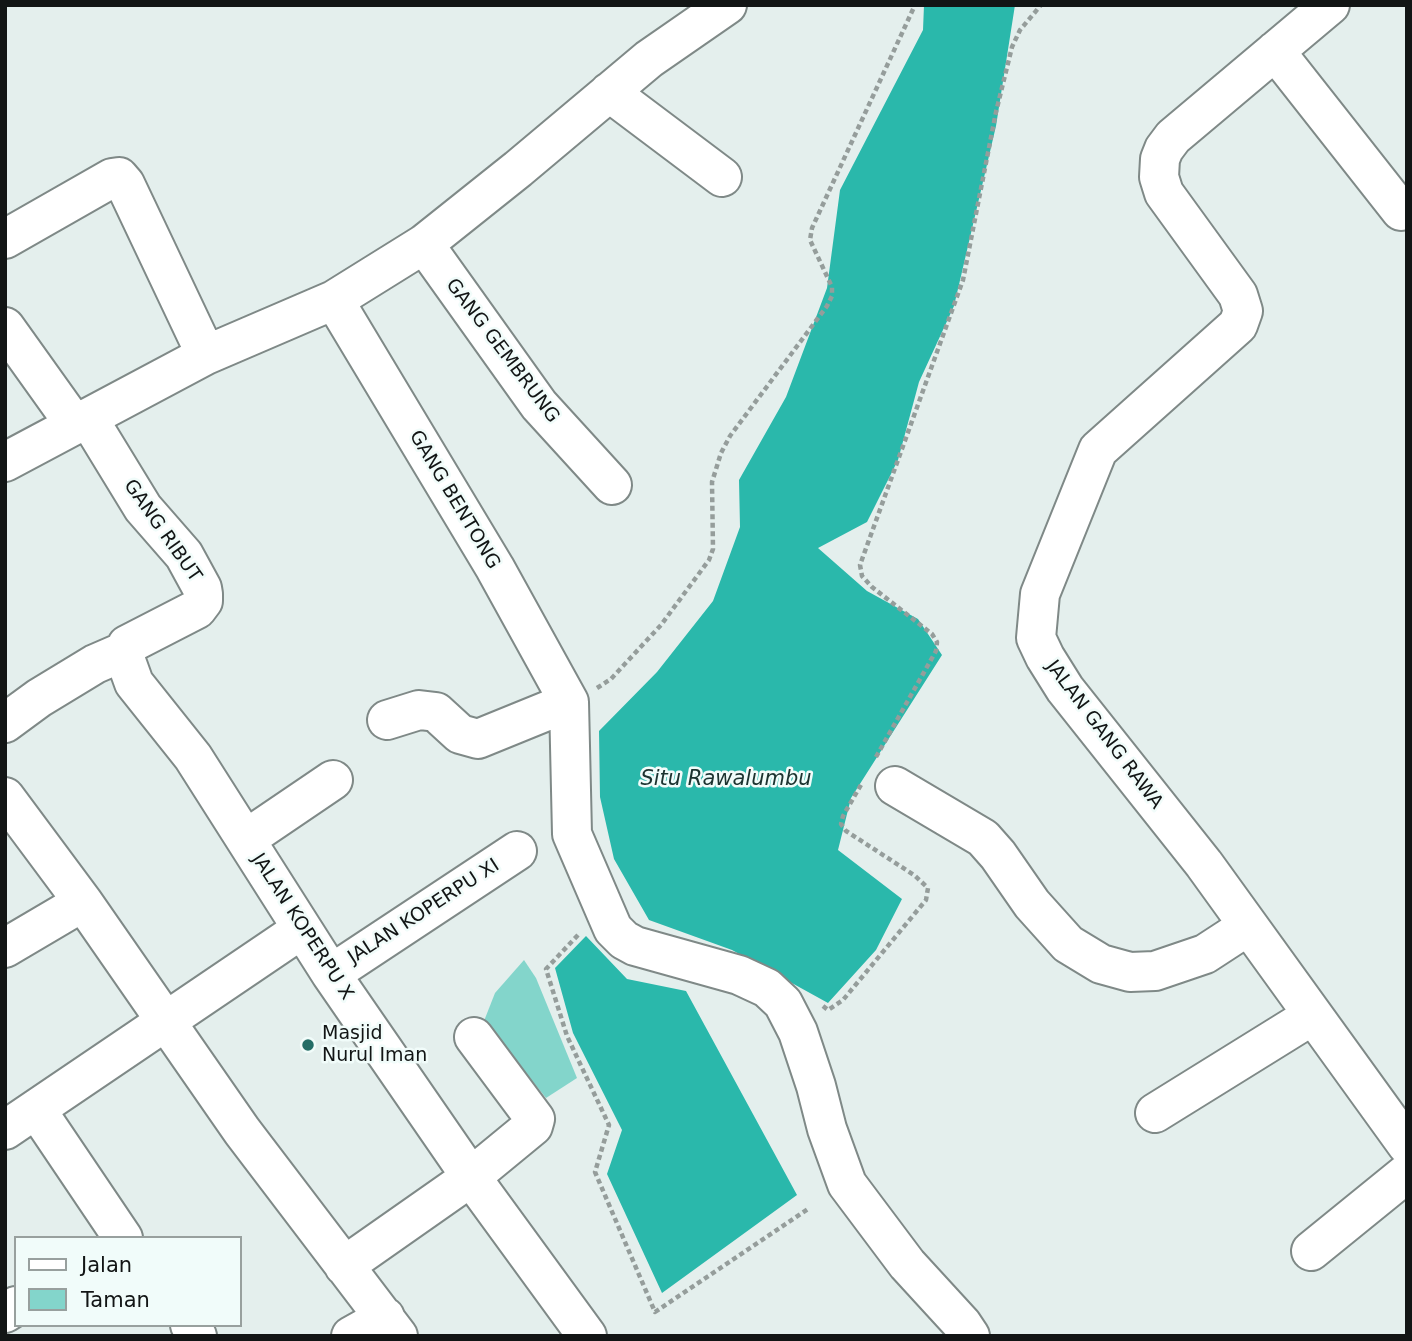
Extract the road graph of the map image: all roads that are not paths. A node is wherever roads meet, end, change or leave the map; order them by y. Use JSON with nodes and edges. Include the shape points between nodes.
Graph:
{"nodes":[{"id":1,"x":727,"y":5,"type":"edge"},
{"id":2,"x":1330,"y":5,"type":"edge"},
{"id":3,"x":1275,"y":51,"type":"junction"},
{"id":4,"x":609,"y":92,"type":"junction"},
{"id":5,"x":722,"y":177,"type":"dead end"},
{"id":6,"x":1401,"y":211,"type":"dead end"},
{"id":7,"x":5,"y":239,"type":"edge"},
{"id":8,"x":424,"y":244,"type":"junction"},
{"id":9,"x":334,"y":300,"type":"junction"},
{"id":10,"x":5,"y":327,"type":"edge"},
{"id":11,"x":206,"y":355,"type":"junction"},
{"id":12,"x":81,"y":421,"type":"junction"},
{"id":13,"x":5,"y":462,"type":"edge"},
{"id":14,"x":612,"y":485,"type":"dead end"},
{"id":15,"x":125,"y":650,"type":"junction"},
{"id":16,"x":569,"y":702,"type":"junction"},
{"id":17,"x":387,"y":720,"type":"dead end"},
{"id":18,"x":5,"y":723,"type":"edge"},
{"id":19,"x":876,"y":778,"type":"road end"},
{"id":20,"x":332,"y":780,"type":"dead end"},
{"id":21,"x":5,"y":797,"type":"edge"},
{"id":22,"x":246,"y":839,"type":"junction"},
{"id":23,"x":516,"y":851,"type":"dead end"},
{"id":24,"x":83,"y":902,"type":"junction"},
{"id":25,"x":1248,"y":926,"type":"junction"},
{"id":26,"x":302,"y":929,"type":"junction"},
{"id":27,"x":5,"y":948,"type":"edge"},
{"id":28,"x":331,"y":974,"type":"junction"},
{"id":29,"x":1313,"y":1015,"type":"junction"},
{"id":30,"x":166,"y":1023,"type":"junction"},
{"id":31,"x":474,"y":1037,"type":"dead end"},
{"id":32,"x":36,"y":1109,"type":"junction"},
{"id":33,"x":1155,"y":1113,"type":"dead end"},
{"id":34,"x":5,"y":1130,"type":"edge"},
{"id":35,"x":1407,"y":1145,"type":"edge"},
{"id":36,"x":1407,"y":1173,"type":"edge"},
{"id":37,"x":471,"y":1178,"type":"junction"},
{"id":38,"x":119,"y":1236,"type":"edge"},
{"id":39,"x":1311,"y":1251,"type":"dead end"},
{"id":40,"x":344,"y":1266,"type":"junction"},
{"id":41,"x":392,"y":1326,"type":"edge"},
{"id":42,"x":351,"y":1336,"type":"edge"},
{"id":43,"x":587,"y":1336,"type":"edge"},
{"id":44,"x":970,"y":1336,"type":"edge"}],
"edges":[{"from":1,"to":4,"type":"street"},
{"from":2,"to":3,"type":"street","name":"JALAN GANG RAWA"},
{"from":3,"to":6,"type":"street"},
{"from":3,"to":25,"type":"street","name":"JALAN GANG RAWA","via":[[1173,137],[1160,159],[1164,193],[1238,295],[1243,311],[1238,325],[1098,450],[1040,594],[1036,638],[1066,689]]},
{"from":4,"to":5,"type":"street"},
{"from":4,"to":8,"type":"street"},
{"from":7,"to":11,"type":"street","via":[[118,177]]},
{"from":8,"to":9,"type":"street"},
{"from":8,"to":14,"type":"street","name":"GANG GEMBRUNG","via":[[539,405]]},
{"from":9,"to":11,"type":"street"},
{"from":9,"to":16,"type":"street","name":"GANG BENTONG","via":[[495,568]]},
{"from":10,"to":12,"type":"street"},
{"from":11,"to":12,"type":"street"},
{"from":12,"to":13,"type":"street"},
{"from":12,"to":15,"type":"street","name":"GANG RIBUT","via":[[143,508],[184,555],[204,594],[197,609]]},
{"from":15,"to":18,"type":"street","via":[[39,698]]},
{"from":15,"to":22,"type":"street","name":"JALAN KOPERPU X","via":[[134,683],[193,757]]},
{"from":16,"to":17,"type":"street","via":[[478,739],[460,734],[436,712],[419,710]]},
{"from":16,"to":44,"type":"street","via":[[572,834],[613,929],[635,946],[739,975],[767,988],[783,1003],[798,1032],[847,1184],[907,1264]]},
{"from":19,"to":25,"type":"street","via":[[983,838],[1068,944],[1101,964],[1130,972],[1155,971],[1205,954]]},
{"from":20,"to":22,"type":"street"},
{"from":21,"to":24,"type":"street"},
{"from":22,"to":26,"type":"street","name":"JALAN KOPERPU X"},
{"from":23,"to":28,"type":"street","name":"JALAN KOPERPU XI"},
{"from":24,"to":27,"type":"street"},
{"from":24,"to":30,"type":"street"},
{"from":25,"to":29,"type":"street","name":"JALAN GANG RAWA"},
{"from":26,"to":28,"type":"street","name":"JALAN KOPERPU X"},
{"from":26,"to":30,"type":"street"},
{"from":28,"to":37,"type":"street","name":"JALAN KOPERPU X"},
{"from":29,"to":33,"type":"street"},
{"from":29,"to":35,"type":"street","name":"JALAN GANG RAWA"},
{"from":30,"to":32,"type":"street"},
{"from":30,"to":40,"type":"street"},
{"from":31,"to":37,"type":"street","via":[[535,1119],[533,1126]]},
{"from":32,"to":34,"type":"street"},
{"from":32,"to":38,"type":"street"},
{"from":36,"to":39,"type":"street"},
{"from":37,"to":40,"type":"street"},
{"from":37,"to":43,"type":"street","name":"JALAN KOPERPU X"},
{"from":40,"to":41,"type":"street"},
{"from":41,"to":42,"type":"street"}]}
